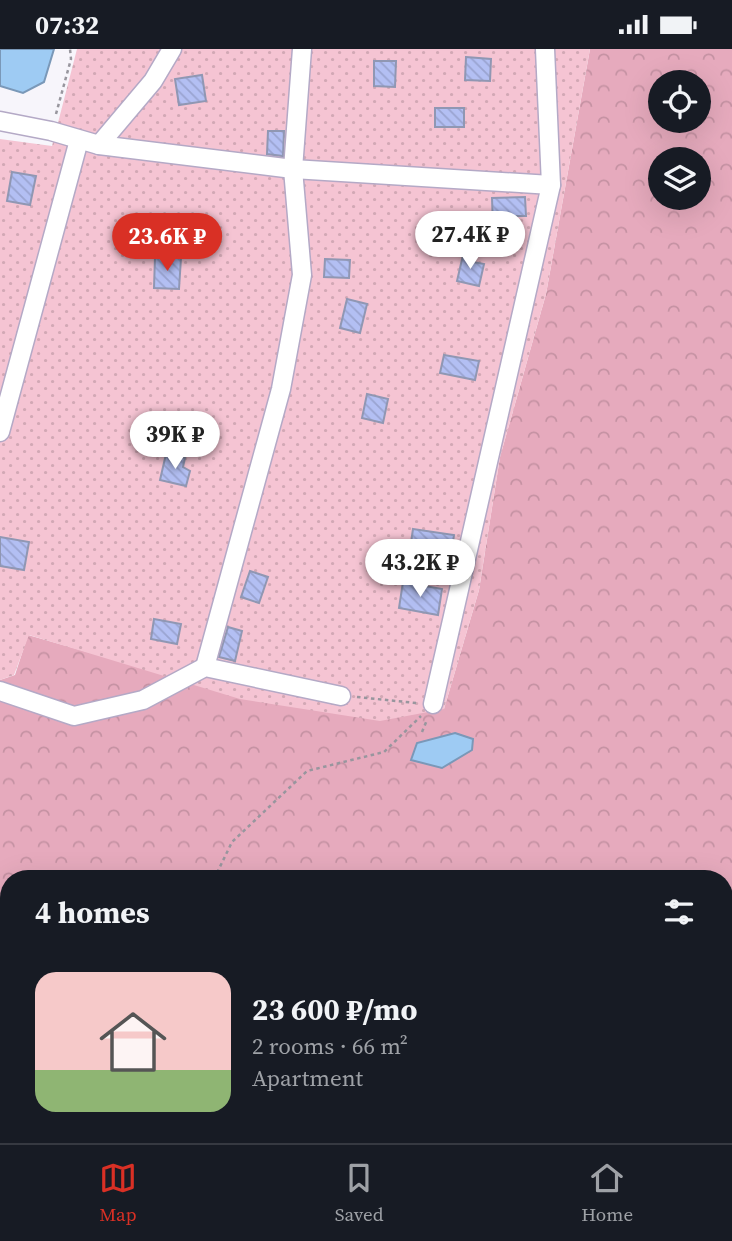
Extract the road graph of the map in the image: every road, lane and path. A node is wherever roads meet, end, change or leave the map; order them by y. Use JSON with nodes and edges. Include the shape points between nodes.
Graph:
{"nodes":[{"id":1,"x":70,"y":49,"type":"edge"},
{"id":2,"x":172,"y":49,"type":"edge"},
{"id":3,"x":302,"y":49,"type":"edge"},
{"id":4,"x":545,"y":49,"type":"edge"},
{"id":5,"x":0,"y":121,"type":"edge"},
{"id":6,"x":51,"y":131,"type":"junction"},
{"id":7,"x":79,"y":140,"type":"junction"},
{"id":8,"x":99,"y":145,"type":"junction"},
{"id":9,"x":293,"y":169,"type":"junction"},
{"id":10,"x":551,"y":185,"type":"junction"},
{"id":11,"x":0,"y":432,"type":"edge"},
{"id":12,"x":205,"y":667,"type":"junction"},
{"id":13,"x":0,"y":691,"type":"edge"},
{"id":14,"x":341,"y":696,"type":"joint"},
{"id":15,"x":433,"y":704,"type":"junction"},
{"id":16,"x":218,"y":870,"type":"edge"}],
"edges":[{"from":1,"to":6,"type":"path"},
{"from":2,"to":8,"type":"street","via":[[153,81]]},
{"from":3,"to":9,"type":"street"},
{"from":4,"to":10,"type":"street"},
{"from":5,"to":6,"type":"street"},
{"from":6,"to":7,"type":"street"},
{"from":7,"to":8,"type":"street"},
{"from":7,"to":11,"type":"street"},
{"from":8,"to":9,"type":"street"},
{"from":9,"to":10,"type":"street"},
{"from":9,"to":12,"type":"street","via":[[302,275],[281,389]]},
{"from":10,"to":15,"type":"street"},
{"from":12,"to":13,"type":"street","via":[[143,700],[74,716]]},
{"from":12,"to":14,"type":"street"},
{"from":14,"to":15,"type":"path"},
{"from":15,"to":16,"type":"path","via":[[383,752],[307,771],[232,842]]}]}
